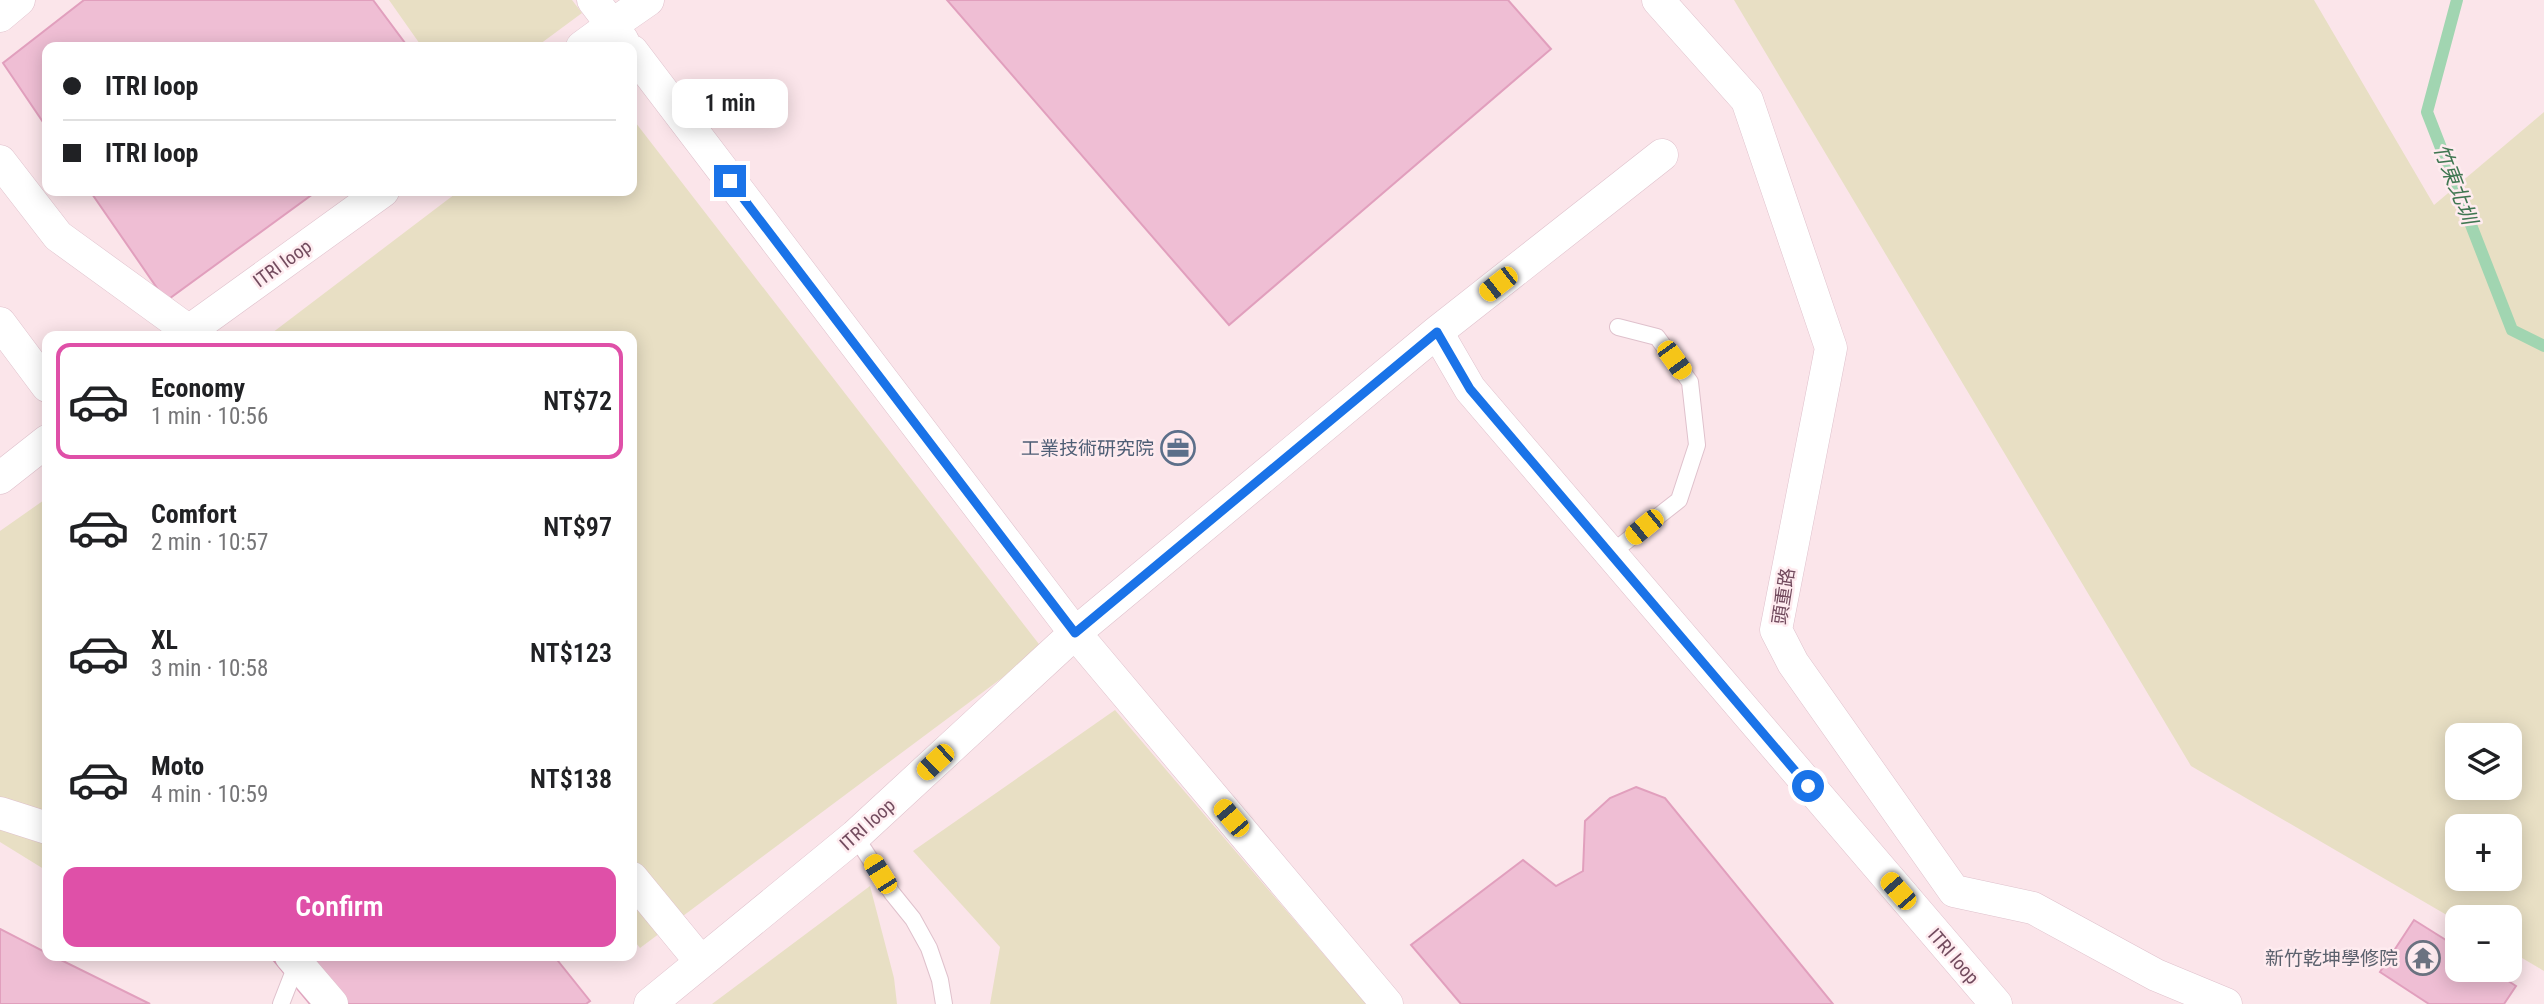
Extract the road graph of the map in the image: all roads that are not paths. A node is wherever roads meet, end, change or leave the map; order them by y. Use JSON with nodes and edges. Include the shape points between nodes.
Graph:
{"nodes":[{"id":1,"x":19,"y":0,"type":"edge"},
{"id":2,"x":593,"y":0,"type":"edge"},
{"id":3,"x":648,"y":0,"type":"edge"},
{"id":4,"x":1658,"y":0,"type":"edge"},
{"id":5,"x":0,"y":16,"type":"edge"},
{"id":6,"x":620,"y":36,"type":"edge"},
{"id":7,"x":599,"y":42,"type":"edge"},
{"id":8,"x":637,"y":58,"type":"edge"},
{"id":9,"x":1661,"y":155,"type":"dead end"},
{"id":10,"x":0,"y":161,"type":"edge"},
{"id":11,"x":376,"y":196,"type":"edge"},
{"id":12,"x":0,"y":323,"type":"edge"},
{"id":13,"x":1618,"y":327,"type":"dead end"},
{"id":14,"x":184,"y":331,"type":"edge"},
{"id":15,"x":192,"y":331,"type":"edge"},
{"id":16,"x":1437,"y":332,"type":"junction"},
{"id":17,"x":42,"y":379,"type":"edge"},
{"id":18,"x":42,"y":445,"type":"edge"},
{"id":19,"x":0,"y":478,"type":"edge"},
{"id":20,"x":1610,"y":554,"type":"junction"},
{"id":21,"x":1075,"y":633,"type":"junction"},
{"id":22,"x":0,"y":813,"type":"edge"},
{"id":23,"x":42,"y":826,"type":"edge"},
{"id":24,"x":855,"y":836,"type":"junction"},
{"id":25,"x":637,"y":884,"type":"edge"},
{"id":26,"x":293,"y":961,"type":"edge"},
{"id":27,"x":296,"y":961,"type":"edge"},
{"id":28,"x":701,"y":962,"type":"junction"},
{"id":29,"x":281,"y":1004,"type":"edge"},
{"id":30,"x":332,"y":1004,"type":"edge"},
{"id":31,"x":650,"y":1004,"type":"edge"},
{"id":32,"x":944,"y":1004,"type":"edge"},
{"id":33,"x":1387,"y":1004,"type":"edge"},
{"id":34,"x":1996,"y":1004,"type":"edge"},
{"id":35,"x":2226,"y":1004,"type":"edge"}],
"edges":[{"from":1,"to":5,"type":"street"},
{"from":2,"to":6,"type":"street"},
{"from":3,"to":6,"type":"street"},
{"from":4,"to":35,"type":"street","name":"頭重路","via":[[1747,100],[1831,348],[1776,631],[1793,663],[1954,891],[2034,908],[2156,975]]},
{"from":6,"to":7,"type":"street"},
{"from":8,"to":21,"type":"street"},
{"from":9,"to":16,"type":"street"},
{"from":10,"to":14,"type":"street","via":[[58,236]]},
{"from":11,"to":15,"type":"street","name":"ITRI loop"},
{"from":12,"to":17,"type":"street"},
{"from":13,"to":20,"type":"lane","via":[[1657,337],[1690,382],[1697,445],[1679,500]]},
{"from":16,"to":20,"type":"street","name":"ITRI loop","via":[[1470,389]]},
{"from":16,"to":21,"type":"street","name":"ITRI loop"},
{"from":18,"to":19,"type":"street"},
{"from":20,"to":34,"type":"street","name":"ITRI loop"},
{"from":21,"to":24,"type":"street","name":"ITRI loop"},
{"from":21,"to":33,"type":"street"},
{"from":22,"to":23,"type":"street"},
{"from":24,"to":28,"type":"street","name":"ITRI loop"},
{"from":24,"to":32,"type":"lane","via":[[929,948]]},
{"from":25,"to":28,"type":"street"},
{"from":26,"to":29,"type":"lane"},
{"from":27,"to":30,"type":"street"},
{"from":28,"to":31,"type":"street","name":"ITRI loop"}]}
